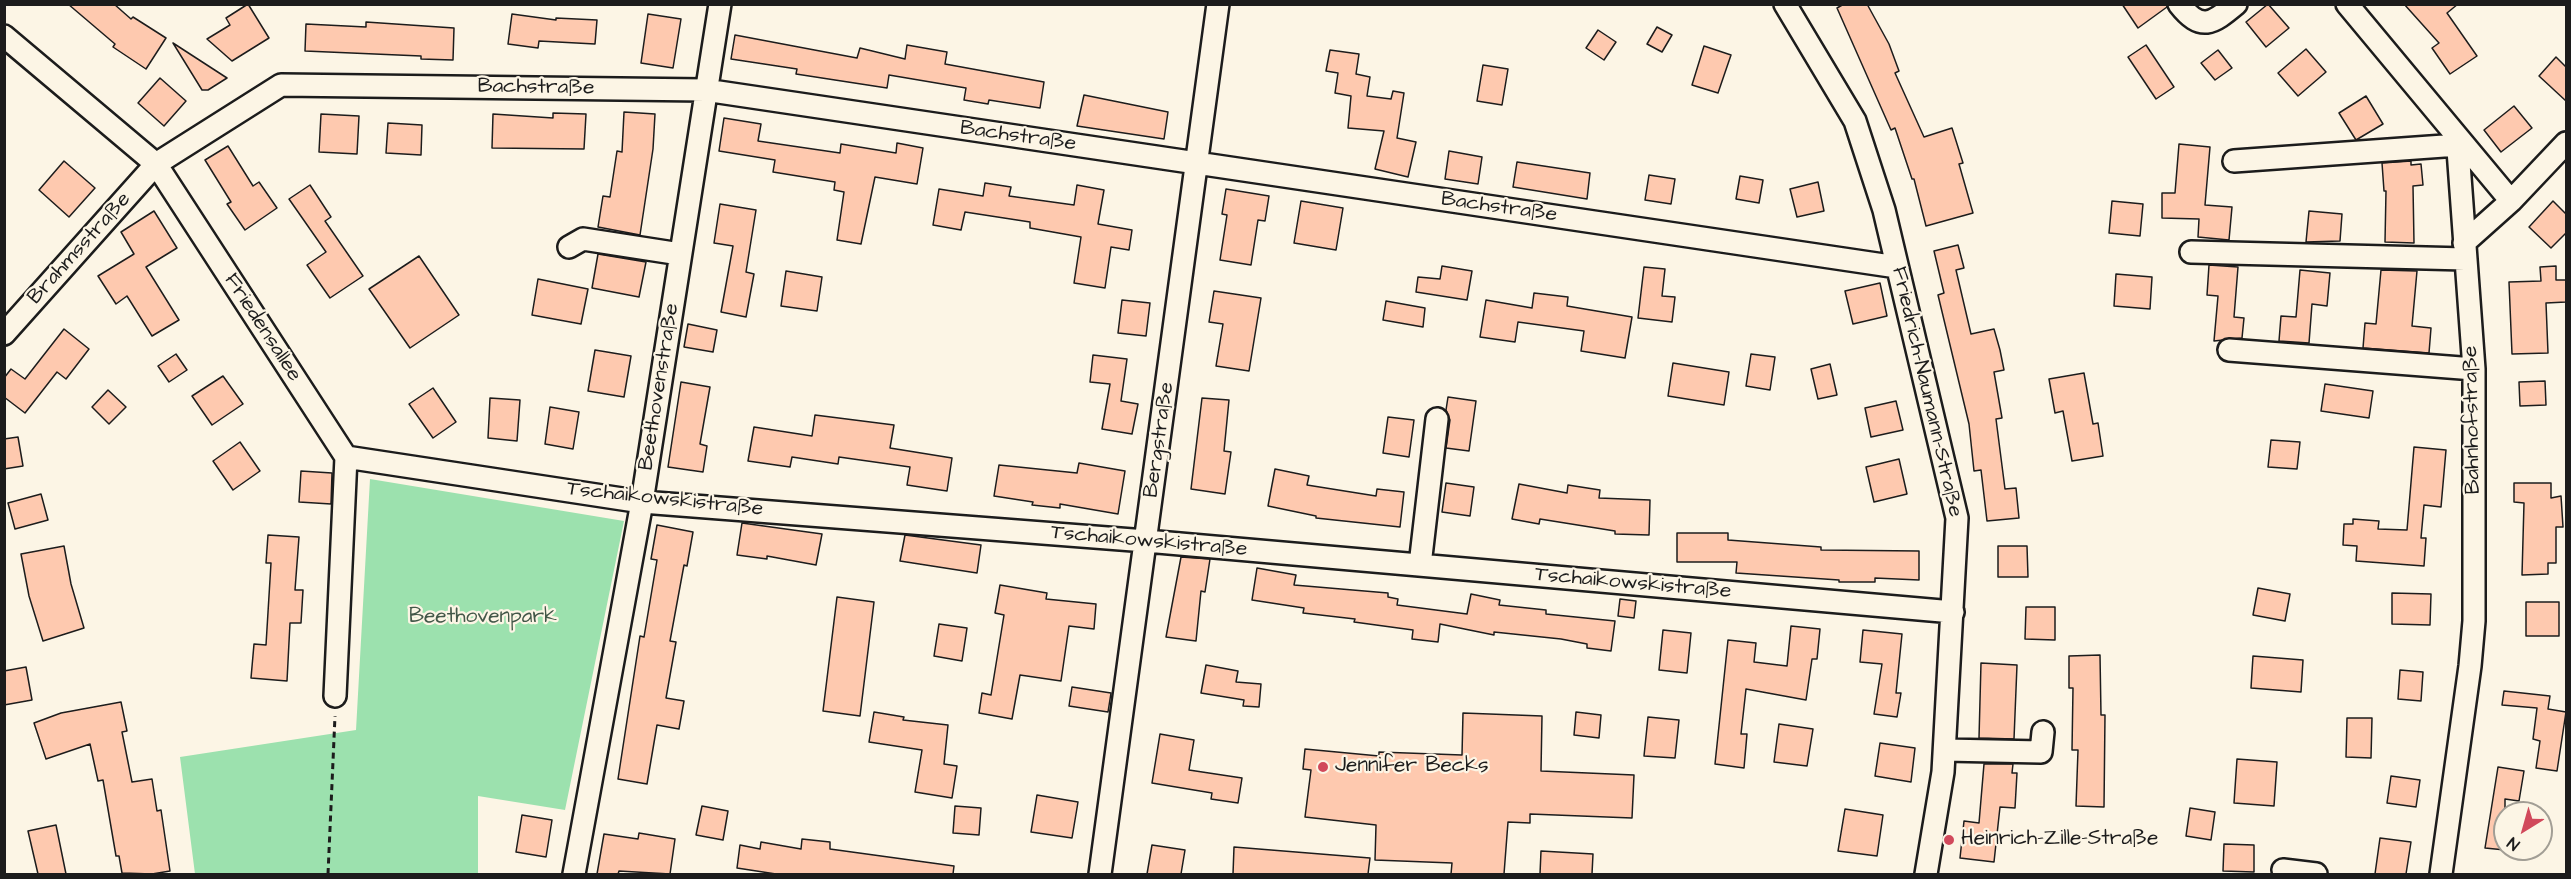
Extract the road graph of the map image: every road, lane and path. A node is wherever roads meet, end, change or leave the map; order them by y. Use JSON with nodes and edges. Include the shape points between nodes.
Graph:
{"nodes":[{"id":1,"x":720,"y":4,"type":"edge"},
{"id":2,"x":1218,"y":4,"type":"edge"},
{"id":3,"x":1785,"y":4,"type":"edge"},
{"id":4,"x":2179,"y":4,"type":"edge"},
{"id":5,"x":2236,"y":4,"type":"edge"},
{"id":6,"x":2347,"y":4,"type":"edge"},
{"id":7,"x":4,"y":36,"type":"edge"},
{"id":8,"x":705,"y":90,"type":"junction"},
{"id":9,"x":2457,"y":140,"type":"junction"},
{"id":10,"x":2566,"y":143,"type":"edge"},
{"id":11,"x":2234,"y":161,"type":"dead end"},
{"id":12,"x":1197,"y":163,"type":"junction"},
{"id":13,"x":156,"y":164,"type":"junction"},
{"id":14,"x":2511,"y":201,"type":"junction"},
{"id":15,"x":569,"y":247,"type":"dead end"},
{"id":16,"x":2465,"y":251,"type":"junction"},
{"id":17,"x":2191,"y":252,"type":"dead end"},
{"id":18,"x":680,"y":255,"type":"junction"},
{"id":19,"x":1897,"y":267,"type":"junction"},
{"id":20,"x":4,"y":334,"type":"edge"},
{"id":21,"x":2229,"y":350,"type":"dead end"},
{"id":22,"x":2474,"y":369,"type":"junction"},
{"id":23,"x":1437,"y":419,"type":"dead end"},
{"id":24,"x":346,"y":457,"type":"junction"},
{"id":25,"x":642,"y":502,"type":"junction"},
{"id":26,"x":1146,"y":541,"type":"junction"},
{"id":27,"x":1420,"y":565,"type":"junction"},
{"id":28,"x":1953,"y":612,"type":"junction"},
{"id":29,"x":335,"y":696,"type":"joint"},
{"id":30,"x":2043,"y":732,"type":"dead end"},
{"id":31,"x":1945,"y":750,"type":"junction"},
{"id":32,"x":2283,"y":870,"type":"dead end"},
{"id":33,"x":327,"y":874,"type":"edge"},
{"id":34,"x":574,"y":874,"type":"edge"},
{"id":35,"x":1100,"y":874,"type":"edge"},
{"id":36,"x":1926,"y":874,"type":"edge"},
{"id":37,"x":2316,"y":874,"type":"edge"},
{"id":38,"x":2441,"y":874,"type":"edge"}],
"edges":[{"from":1,"to":8,"type":"street","name":"Beethovenstraße"},
{"from":2,"to":12,"type":"street","name":"Bergstraße"},
{"from":3,"to":19,"type":"street","name":"Friedrich-Naumann-Straße","via":[[1855,120],[1884,210]]},
{"from":4,"to":5,"type":"street","via":[[2191,19],[2203,23],[2216,21]]},
{"from":6,"to":9,"type":"street"},
{"from":7,"to":13,"type":"street","name":"Friedensallee"},
{"from":8,"to":12,"type":"street","name":"Bachstraße"},
{"from":8,"to":13,"type":"street","name":"Bachstraße","via":[[281,85]]},
{"from":8,"to":18,"type":"street","name":"Beethovenstraße"},
{"from":9,"to":11,"type":"street"},
{"from":9,"to":14,"type":"street"},
{"from":9,"to":16,"type":"street","name":"Bahnhofstraße"},
{"from":10,"to":14,"type":"street"},
{"from":12,"to":19,"type":"street","name":"Bachstraße"},
{"from":12,"to":26,"type":"street","name":"Bergstraße"},
{"from":13,"to":20,"type":"street","name":"Brahmsstraße"},
{"from":13,"to":24,"type":"street","name":"Friedensallee"},
{"from":14,"to":16,"type":"street"},
{"from":15,"to":18,"type":"street","via":[[583,239]]},
{"from":16,"to":17,"type":"street"},
{"from":16,"to":22,"type":"street","name":"Bahnhofstraße"},
{"from":18,"to":25,"type":"street","name":"Beethovenstraße"},
{"from":19,"to":28,"type":"street","name":"Friedrich-Naumann-Straße","via":[[1957,518]]},
{"from":21,"to":22,"type":"street"},
{"from":22,"to":38,"type":"street","name":"Bahnhofstraße","via":[[2474,621]]},
{"from":23,"to":27,"type":"street"},
{"from":24,"to":25,"type":"street","name":"Tschaikowskistraße"},
{"from":24,"to":29,"type":"street"},
{"from":25,"to":26,"type":"street","name":"Tschaikowskistraße"},
{"from":25,"to":34,"type":"street","name":"Beethovenstraße"},
{"from":26,"to":27,"type":"street","name":"Tschaikowskistraße"},
{"from":26,"to":35,"type":"street","name":"Bergstraße"},
{"from":27,"to":28,"type":"street","name":"Tschaikowskistraße"},
{"from":28,"to":31,"type":"street","name":"Friedrich-Naumann-Straße"},
{"from":29,"to":33,"type":"path"},
{"from":30,"to":31,"type":"street","via":[[2041,752]]},
{"from":31,"to":36,"type":"street","name":"Friedrich-Naumann-Straße"},
{"from":32,"to":37,"type":"street"}]}
